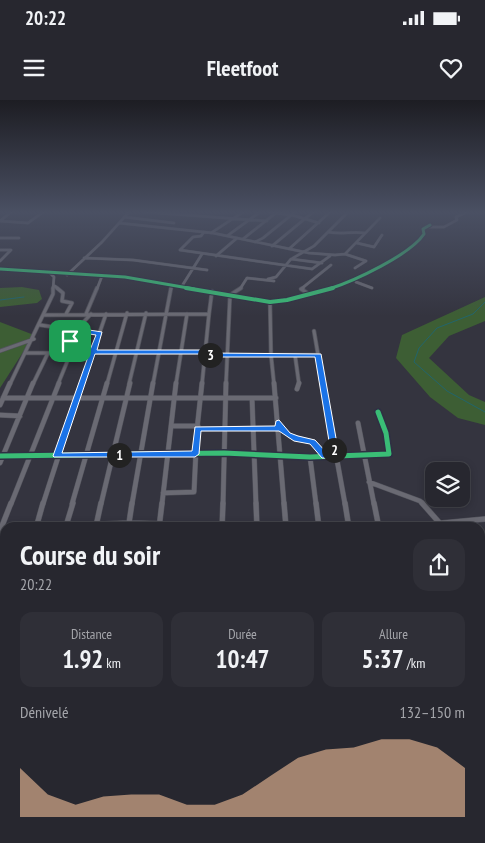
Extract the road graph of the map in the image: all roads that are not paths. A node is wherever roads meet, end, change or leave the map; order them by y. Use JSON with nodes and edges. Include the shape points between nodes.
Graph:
{"nodes":[{"id":1,"x":95,"y":247,"type":"edge"},
{"id":2,"x":183,"y":247,"type":"edge"},
{"id":3,"x":227,"y":247,"type":"edge"},
{"id":4,"x":276,"y":247,"type":"edge"},
{"id":5,"x":292,"y":247,"type":"edge"},
{"id":6,"x":313,"y":247,"type":"edge"},
{"id":7,"x":353,"y":247,"type":"edge"},
{"id":8,"x":411,"y":247,"type":"edge"},
{"id":9,"x":289,"y":249,"type":"junction"},
{"id":10,"x":0,"y":250,"type":"edge"},
{"id":11,"x":304,"y":251,"type":"junction"},
{"id":12,"x":202,"y":254,"type":"junction"},
{"id":13,"x":345,"y":254,"type":"junction"},
{"id":14,"x":216,"y":256,"type":"junction"},
{"id":15,"x":330,"y":256,"type":"junction"},
{"id":16,"x":84,"y":258,"type":"junction"},
{"id":17,"x":293,"y":258,"type":"junction"},
{"id":18,"x":1,"y":259,"type":"edge"},
{"id":19,"x":322,"y":263,"type":"junction"},
{"id":20,"x":331,"y":265,"type":"dead end"},
{"id":21,"x":283,"y":266,"type":"junction"},
{"id":22,"x":192,"y":268,"type":"junction"},
{"id":23,"x":355,"y":268,"type":"dead end"},
{"id":24,"x":0,"y":269,"type":"edge"},
{"id":25,"x":206,"y":270,"type":"dead end"},
{"id":26,"x":50,"y":273,"type":"junction"},
{"id":27,"x":67,"y":275,"type":"junction"},
{"id":28,"x":102,"y":276,"type":"junction"},
{"id":29,"x":262,"y":279,"type":"junction"},
{"id":30,"x":274,"y":281,"type":"dead end"},
{"id":31,"x":347,"y":284,"type":"junction"},
{"id":32,"x":172,"y":285,"type":"junction"},
{"id":33,"x":54,"y":286,"type":"junction"},
{"id":34,"x":182,"y":286,"type":"junction"},
{"id":35,"x":372,"y":288,"type":"dead end"},
{"id":36,"x":212,"y":291,"type":"junction"},
{"id":37,"x":313,"y":294,"type":"junction"},
{"id":38,"x":230,"y":295,"type":"junction"},
{"id":39,"x":270,"y":302,"type":"junction"},
{"id":40,"x":146,"y":313,"type":"junction"},
{"id":41,"x":165,"y":313,"type":"junction"},
{"id":42,"x":66,"y":314,"type":"junction"},
{"id":43,"x":88,"y":314,"type":"junction"},
{"id":44,"x":106,"y":314,"type":"junction"},
{"id":45,"x":126,"y":314,"type":"junction"},
{"id":46,"x":187,"y":314,"type":"junction"},
{"id":47,"x":209,"y":314,"type":"junction"},
{"id":48,"x":44,"y":315,"type":"junction"},
{"id":49,"x":40,"y":325,"type":"junction"},
{"id":50,"x":76,"y":330,"type":"junction"},
{"id":51,"x":314,"y":331,"type":"dead end"},
{"id":52,"x":100,"y":334,"type":"junction"},
{"id":53,"x":34,"y":338,"type":"junction"},
{"id":54,"x":0,"y":351,"type":"edge"},
{"id":55,"x":70,"y":352,"type":"junction"},
{"id":56,"x":93,"y":352,"type":"junction"},
{"id":57,"x":115,"y":352,"type":"junction"},
{"id":58,"x":136,"y":352,"type":"junction"},
{"id":59,"x":159,"y":352,"type":"junction"},
{"id":60,"x":182,"y":352,"type":"junction"},
{"id":61,"x":26,"y":353,"type":"junction"},
{"id":62,"x":48,"y":353,"type":"junction"},
{"id":63,"x":205,"y":354,"type":"junction"},
{"id":64,"x":226,"y":355,"type":"junction"},
{"id":65,"x":271,"y":355,"type":"junction"},
{"id":66,"x":295,"y":355,"type":"junction"},
{"id":67,"x":318,"y":356,"type":"junction"},
{"id":68,"x":297,"y":389,"type":"dead end"},
{"id":69,"x":201,"y":396,"type":"junction"},
{"id":70,"x":150,"y":397,"type":"junction"},
{"id":71,"x":174,"y":397,"type":"junction"},
{"id":72,"x":226,"y":397,"type":"junction"},
{"id":73,"x":3,"y":398,"type":"junction"},
{"id":74,"x":26,"y":398,"type":"junction"},
{"id":75,"x":52,"y":398,"type":"junction"},
{"id":76,"x":126,"y":398,"type":"junction"},
{"id":77,"x":252,"y":398,"type":"junction"},
{"id":78,"x":276,"y":398,"type":"junction"},
{"id":79,"x":76,"y":399,"type":"junction"},
{"id":80,"x":100,"y":399,"type":"junction"},
{"id":81,"x":0,"y":405,"type":"edge"},
{"id":82,"x":378,"y":412,"type":"dead end"},
{"id":83,"x":0,"y":416,"type":"edge"},
{"id":84,"x":20,"y":416,"type":"junction"},
{"id":85,"x":358,"y":423,"type":"dead end"},
{"id":86,"x":171,"y":426,"type":"junction"},
{"id":87,"x":279,"y":426,"type":"junction"},
{"id":88,"x":198,"y":427,"type":"junction"},
{"id":89,"x":226,"y":428,"type":"junction"},
{"id":90,"x":253,"y":428,"type":"junction"},
{"id":91,"x":224,"y":453,"type":"junction"},
{"id":92,"x":139,"y":454,"type":"junction"},
{"id":93,"x":168,"y":454,"type":"junction"},
{"id":94,"x":195,"y":454,"type":"junction"},
{"id":95,"x":30,"y":455,"type":"junction"},
{"id":96,"x":86,"y":455,"type":"junction"},
{"id":97,"x":112,"y":455,"type":"junction"},
{"id":98,"x":253,"y":455,"type":"junction"},
{"id":99,"x":335,"y":455,"type":"junction"},
{"id":100,"x":2,"y":456,"type":"edge"},
{"id":101,"x":57,"y":456,"type":"junction"},
{"id":102,"x":281,"y":456,"type":"junction"},
{"id":103,"x":325,"y":456,"type":"junction"},
{"id":104,"x":364,"y":456,"type":"junction"},
{"id":105,"x":310,"y":457,"type":"junction"},
{"id":106,"x":0,"y":463,"type":"edge"},
{"id":107,"x":369,"y":482,"type":"junction"},
{"id":108,"x":162,"y":493,"type":"junction"},
{"id":109,"x":485,"y":519,"type":"edge"},
{"id":110,"x":5,"y":522,"type":"edge"},
{"id":111,"x":37,"y":522,"type":"edge"},
{"id":112,"x":67,"y":522,"type":"edge"},
{"id":113,"x":97,"y":522,"type":"edge"},
{"id":114,"x":129,"y":522,"type":"edge"},
{"id":115,"x":159,"y":522,"type":"edge"},
{"id":116,"x":222,"y":522,"type":"edge"},
{"id":117,"x":257,"y":522,"type":"edge"},
{"id":118,"x":286,"y":522,"type":"edge"},
{"id":119,"x":318,"y":522,"type":"edge"},
{"id":120,"x":348,"y":522,"type":"edge"},
{"id":121,"x":378,"y":522,"type":"edge"},
{"id":122,"x":440,"y":522,"type":"edge"},
{"id":123,"x":467,"y":522,"type":"edge"}],
"edges":[{"from":1,"to":16,"type":"street"},
{"from":2,"to":12,"type":"street","via":[[180,250]]},
{"from":3,"to":14,"type":"street"},
{"from":4,"to":9,"type":"street"},
{"from":5,"to":9,"type":"street"},
{"from":6,"to":11,"type":"street"},
{"from":7,"to":13,"type":"street"},
{"from":8,"to":31,"type":"street"},
{"from":9,"to":11,"type":"street"},
{"from":10,"to":18,"type":"street","via":[[12,251]]},
{"from":11,"to":15,"type":"street"},
{"from":11,"to":17,"type":"street"},
{"from":12,"to":14,"type":"street"},
{"from":12,"to":22,"type":"street"},
{"from":13,"to":15,"type":"street"},
{"from":13,"to":23,"type":"street","via":[[366,261]]},
{"from":14,"to":21,"type":"street"},
{"from":15,"to":19,"type":"street"},
{"from":16,"to":22,"type":"street","via":[[133,260]]},
{"from":16,"to":27,"type":"street"},
{"from":17,"to":19,"type":"street"},
{"from":17,"to":21,"type":"street"},
{"from":19,"to":21,"type":"street","via":[[312,269]]},
{"from":20,"to":37,"type":"street","via":[[301,289]]},
{"from":21,"to":29,"type":"street","via":[[274,278]]},
{"from":22,"to":25,"type":"street"},
{"from":22,"to":34,"type":"street"},
{"from":24,"to":26,"type":"street"},
{"from":26,"to":27,"type":"street"},
{"from":26,"to":33,"type":"street","via":[[54,277]]},
{"from":27,"to":28,"type":"street"},
{"from":28,"to":32,"type":"street"},
{"from":28,"to":43,"type":"street"},
{"from":29,"to":30,"type":"street"},
{"from":29,"to":38,"type":"street","via":[[245,279],[243,286]]},
{"from":31,"to":35,"type":"street","via":[[359,282]]},
{"from":31,"to":37,"type":"street"},
{"from":32,"to":34,"type":"street"},
{"from":32,"to":41,"type":"street"},
{"from":33,"to":42,"type":"street","via":[[63,293],[62,301],[72,303]]},
{"from":33,"to":48,"type":"street"},
{"from":34,"to":36,"type":"street"},
{"from":36,"to":38,"type":"street"},
{"from":36,"to":47,"type":"street"},
{"from":37,"to":39,"type":"street","via":[[285,302]]},
{"from":38,"to":39,"type":"street"},
{"from":38,"to":64,"type":"street"},
{"from":39,"to":65,"type":"street"},
{"from":40,"to":41,"type":"street"},
{"from":40,"to":45,"type":"street"},
{"from":40,"to":58,"type":"street"},
{"from":41,"to":46,"type":"street"},
{"from":41,"to":59,"type":"street"},
{"from":42,"to":43,"type":"street"},
{"from":42,"to":48,"type":"street"},
{"from":43,"to":44,"type":"street"},
{"from":43,"to":50,"type":"street"},
{"from":44,"to":45,"type":"street"},
{"from":44,"to":52,"type":"street"},
{"from":45,"to":57,"type":"street"},
{"from":46,"to":47,"type":"street"},
{"from":46,"to":60,"type":"street"},
{"from":47,"to":63,"type":"street"},
{"from":48,"to":49,"type":"street"},
{"from":49,"to":50,"type":"street"},
{"from":49,"to":53,"type":"street"},
{"from":50,"to":52,"type":"street"},
{"from":50,"to":55,"type":"street","via":[[70,341],[74,344]]},
{"from":51,"to":67,"type":"street"},
{"from":52,"to":56,"type":"street"},
{"from":53,"to":54,"type":"street"},
{"from":53,"to":61,"type":"street"},
{"from":55,"to":56,"type":"street"},
{"from":55,"to":62,"type":"street"},
{"from":55,"to":75,"type":"street"},
{"from":56,"to":57,"type":"street"},
{"from":56,"to":79,"type":"street"},
{"from":57,"to":58,"type":"street"},
{"from":57,"to":80,"type":"street"},
{"from":58,"to":59,"type":"street"},
{"from":58,"to":76,"type":"street"},
{"from":59,"to":60,"type":"street"},
{"from":59,"to":70,"type":"street"},
{"from":60,"to":63,"type":"street"},
{"from":60,"to":71,"type":"street"},
{"from":61,"to":62,"type":"street"},
{"from":61,"to":73,"type":"street"},
{"from":62,"to":74,"type":"street"},
{"from":63,"to":64,"type":"street"},
{"from":63,"to":69,"type":"street"},
{"from":64,"to":65,"type":"street"},
{"from":64,"to":72,"type":"street"},
{"from":65,"to":66,"type":"street"},
{"from":65,"to":78,"type":"street"},
{"from":66,"to":67,"type":"street"},
{"from":66,"to":68,"type":"street"},
{"from":67,"to":99,"type":"street"},
{"from":69,"to":71,"type":"street"},
{"from":69,"to":72,"type":"street"},
{"from":69,"to":88,"type":"street"},
{"from":70,"to":71,"type":"street"},
{"from":70,"to":76,"type":"street"},
{"from":70,"to":92,"type":"street"},
{"from":71,"to":86,"type":"street"},
{"from":72,"to":77,"type":"street"},
{"from":72,"to":89,"type":"street"},
{"from":73,"to":74,"type":"street"},
{"from":73,"to":81,"type":"street"},
{"from":74,"to":75,"type":"street"},
{"from":74,"to":84,"type":"street"},
{"from":75,"to":79,"type":"street"},
{"from":75,"to":95,"type":"street"},
{"from":76,"to":80,"type":"street"},
{"from":76,"to":97,"type":"street"},
{"from":77,"to":78,"type":"street"},
{"from":77,"to":90,"type":"street"},
{"from":78,"to":87,"type":"street"},
{"from":79,"to":80,"type":"street"},
{"from":79,"to":101,"type":"street"},
{"from":80,"to":96,"type":"street"},
{"from":82,"to":104,"type":"street","via":[[390,453]]},
{"from":83,"to":84,"type":"street"},
{"from":84,"to":100,"type":"street"},
{"from":85,"to":104,"type":"street"},
{"from":86,"to":88,"type":"street"},
{"from":86,"to":93,"type":"street"},
{"from":87,"to":90,"type":"street"},
{"from":87,"to":102,"type":"street"},
{"from":87,"to":103,"type":"street","via":[[287,435],[313,442]]},
{"from":88,"to":89,"type":"street"},
{"from":88,"to":94,"type":"street"},
{"from":89,"to":90,"type":"street"},
{"from":89,"to":91,"type":"street"},
{"from":90,"to":98,"type":"street"},
{"from":91,"to":94,"type":"street"},
{"from":91,"to":98,"type":"street"},
{"from":91,"to":116,"type":"street"},
{"from":92,"to":93,"type":"street"},
{"from":92,"to":97,"type":"street"},
{"from":92,"to":114,"type":"street"},
{"from":93,"to":94,"type":"street"},
{"from":93,"to":108,"type":"street"},
{"from":94,"to":108,"type":"street","via":[[194,492]]},
{"from":95,"to":100,"type":"street"},
{"from":95,"to":101,"type":"street"},
{"from":95,"to":110,"type":"street"},
{"from":96,"to":97,"type":"street"},
{"from":96,"to":101,"type":"street"},
{"from":96,"to":112,"type":"street"},
{"from":97,"to":113,"type":"street"},
{"from":98,"to":102,"type":"street"},
{"from":98,"to":117,"type":"street"},
{"from":99,"to":103,"type":"street"},
{"from":99,"to":104,"type":"street"},
{"from":99,"to":120,"type":"street"},
{"from":100,"to":106,"type":"street"},
{"from":101,"to":111,"type":"street"},
{"from":102,"to":105,"type":"street"},
{"from":102,"to":118,"type":"street"},
{"from":103,"to":105,"type":"street"},
{"from":104,"to":107,"type":"street"},
{"from":105,"to":119,"type":"street"},
{"from":107,"to":121,"type":"street"},
{"from":107,"to":122,"type":"street","via":[[416,498]]},
{"from":108,"to":115,"type":"street"},
{"from":109,"to":123,"type":"street"}]}
